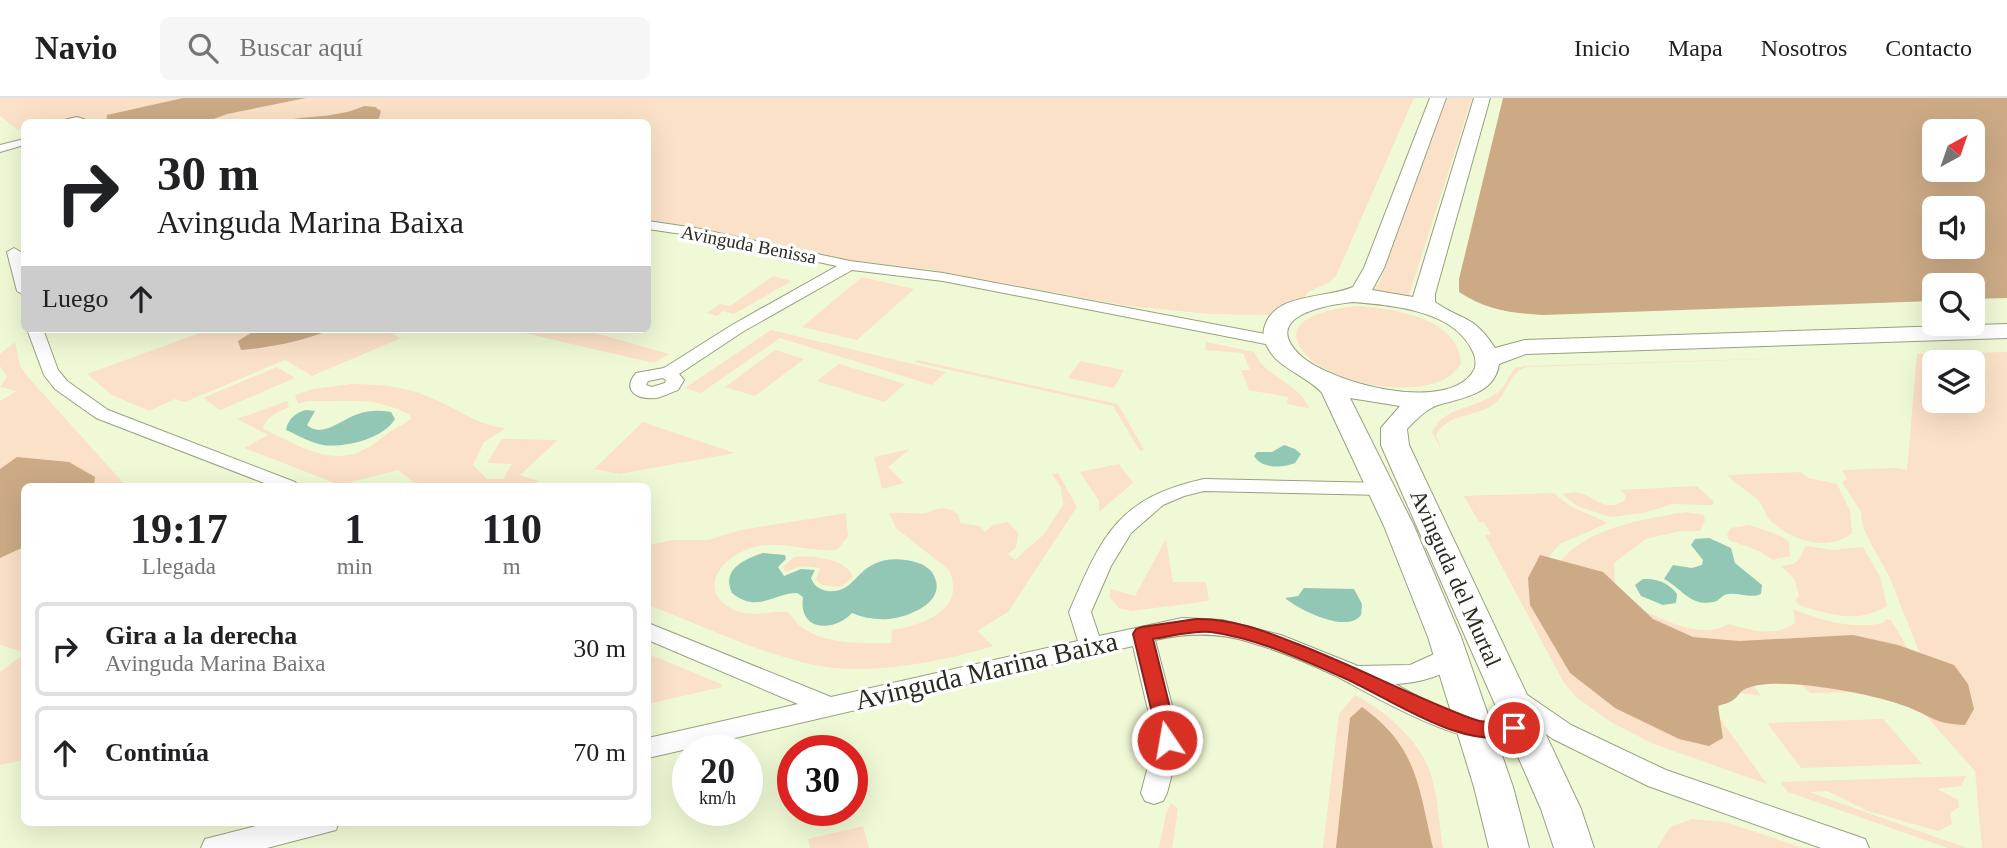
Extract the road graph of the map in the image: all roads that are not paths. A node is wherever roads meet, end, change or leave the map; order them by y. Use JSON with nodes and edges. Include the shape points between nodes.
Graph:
{"nodes":[{"id":1,"x":1438,"y":98,"type":"edge"},
{"id":2,"x":1482,"y":98,"type":"edge"},
{"id":3,"x":21,"y":140,"type":"edge"},
{"id":4,"x":21,"y":140,"type":"edge"},
{"id":5,"x":0,"y":144,"type":"edge"},
{"id":6,"x":0,"y":149,"type":"edge"},
{"id":7,"x":651,"y":225,"type":"edge"},
{"id":8,"x":13,"y":252,"type":"edge"},
{"id":9,"x":850,"y":265,"type":"junction"},
{"id":10,"x":21,"y":280,"type":"edge"},
{"id":11,"x":1353,"y":295,"type":"junction"},
{"id":12,"x":1429,"y":309,"type":"junction"},
{"id":13,"x":1985,"y":318,"type":"edge"},
{"id":14,"x":2007,"y":318,"type":"edge"},
{"id":15,"x":1922,"y":319,"type":"edge"},
{"id":16,"x":1462,"y":325,"type":"junction"},
{"id":17,"x":2007,"y":331,"type":"edge"},
{"id":18,"x":36,"y":333,"type":"edge"},
{"id":19,"x":1276,"y":341,"type":"junction"},
{"id":20,"x":1488,"y":360,"type":"junction"},
{"id":21,"x":667,"y":374,"type":"dead end"},
{"id":22,"x":1328,"y":384,"type":"junction"},
{"id":23,"x":1431,"y":398,"type":"junction"},
{"id":24,"x":280,"y":483,"type":"edge"},
{"id":25,"x":1382,"y":489,"type":"junction"},
{"id":26,"x":651,"y":632,"type":"edge"},
{"id":27,"x":1142,"y":634,"type":"junction"},
{"id":28,"x":1091,"y":646,"type":"junction"},
{"id":29,"x":1452,"y":655,"type":"junction"},
{"id":30,"x":1351,"y":673,"type":"junction"},
{"id":31,"x":828,"y":706,"type":"junction"},
{"id":32,"x":1516,"y":709,"type":"junction"},
{"id":33,"x":1476,"y":729,"type":"junction"},
{"id":34,"x":651,"y":747,"type":"edge"},
{"id":35,"x":1154,"y":793,"type":"dead end"},
{"id":36,"x":309,"y":826,"type":"edge"},
{"id":37,"x":215,"y":848,"type":"edge"},
{"id":38,"x":1508,"y":848,"type":"edge"},
{"id":39,"x":1574,"y":848,"type":"edge"},
{"id":40,"x":1855,"y":848,"type":"edge"}],
"edges":[{"from":1,"to":11,"type":"main road","via":[[1374,268]]},
{"from":2,"to":12,"type":"main road","via":[[1424,294]]},
{"from":3,"to":5,"type":"street"},
{"from":4,"to":6,"type":"street"},
{"from":7,"to":9,"type":"street","name":"Avinguda Benissa"},
{"from":8,"to":10,"type":"street"},
{"from":9,"to":19,"type":"street","name":"Avinguda Benissa","via":[[943,277]]},
{"from":9,"to":21,"type":"street"},
{"from":11,"to":12,"type":"main road"},
{"from":11,"to":19,"type":"main road","via":[[1302,304],[1285,314],[1276,327]]},
{"from":12,"to":16,"type":"main road"},
{"from":13,"to":14,"type":"main road"},
{"from":15,"to":16,"type":"main road","via":[[1529,334]]},
{"from":16,"to":20,"type":"main road","via":[[1481,342]]},
{"from":17,"to":20,"type":"main road","via":[[1550,345],[1503,352]]},
{"from":18,"to":24,"type":"street","via":[[55,377],[102,414]]},
{"from":19,"to":22,"type":"main road","via":[[1301,370]]},
{"from":20,"to":23,"type":"main road","via":[[1485,373],[1474,385]]},
{"from":22,"to":23,"type":"main road","via":[[1373,396]]},
{"from":22,"to":25,"type":"main road","name":"Avinguda del Murtal","via":[[1344,404]]},
{"from":23,"to":32,"type":"main road","name":"Avinguda del Murtal","via":[[1394,428],[1395,445]]},
{"from":25,"to":28,"type":"street","via":[[1204,485],[1155,499],[1130,518],[1093,582],[1080,612]]},
{"from":25,"to":29,"type":"main road","name":"Avinguda del Murtal"},
{"from":26,"to":31,"type":"street"},
{"from":27,"to":28,"type":"street","name":"Avinguda Marina Baixa"},
{"from":27,"to":30,"type":"street","name":"Avinguda Marina Baixa","via":[[1210,625],[1236,630]]},
{"from":27,"to":35,"type":"street","via":[[1167,740]]},
{"from":28,"to":31,"type":"street","name":"Avinguda Marina Baixa"},
{"from":29,"to":30,"type":"street","via":[[1415,674]]},
{"from":29,"to":33,"type":"main road","name":"Avinguda del Murtal"},
{"from":30,"to":33,"type":"street","name":"Avinguda Marina Baixa"},
{"from":31,"to":34,"type":"street","name":"Avinguda Marina Baixa"},
{"from":32,"to":33,"type":"street","via":[[1514,728]]},
{"from":32,"to":39,"type":"main road","name":"Avinguda del Murtal"},
{"from":32,"to":40,"type":"street","via":[[1657,778]]},
{"from":33,"to":38,"type":"main road","name":"Avinguda del Murtal"},
{"from":36,"to":37,"type":"street"}]}
